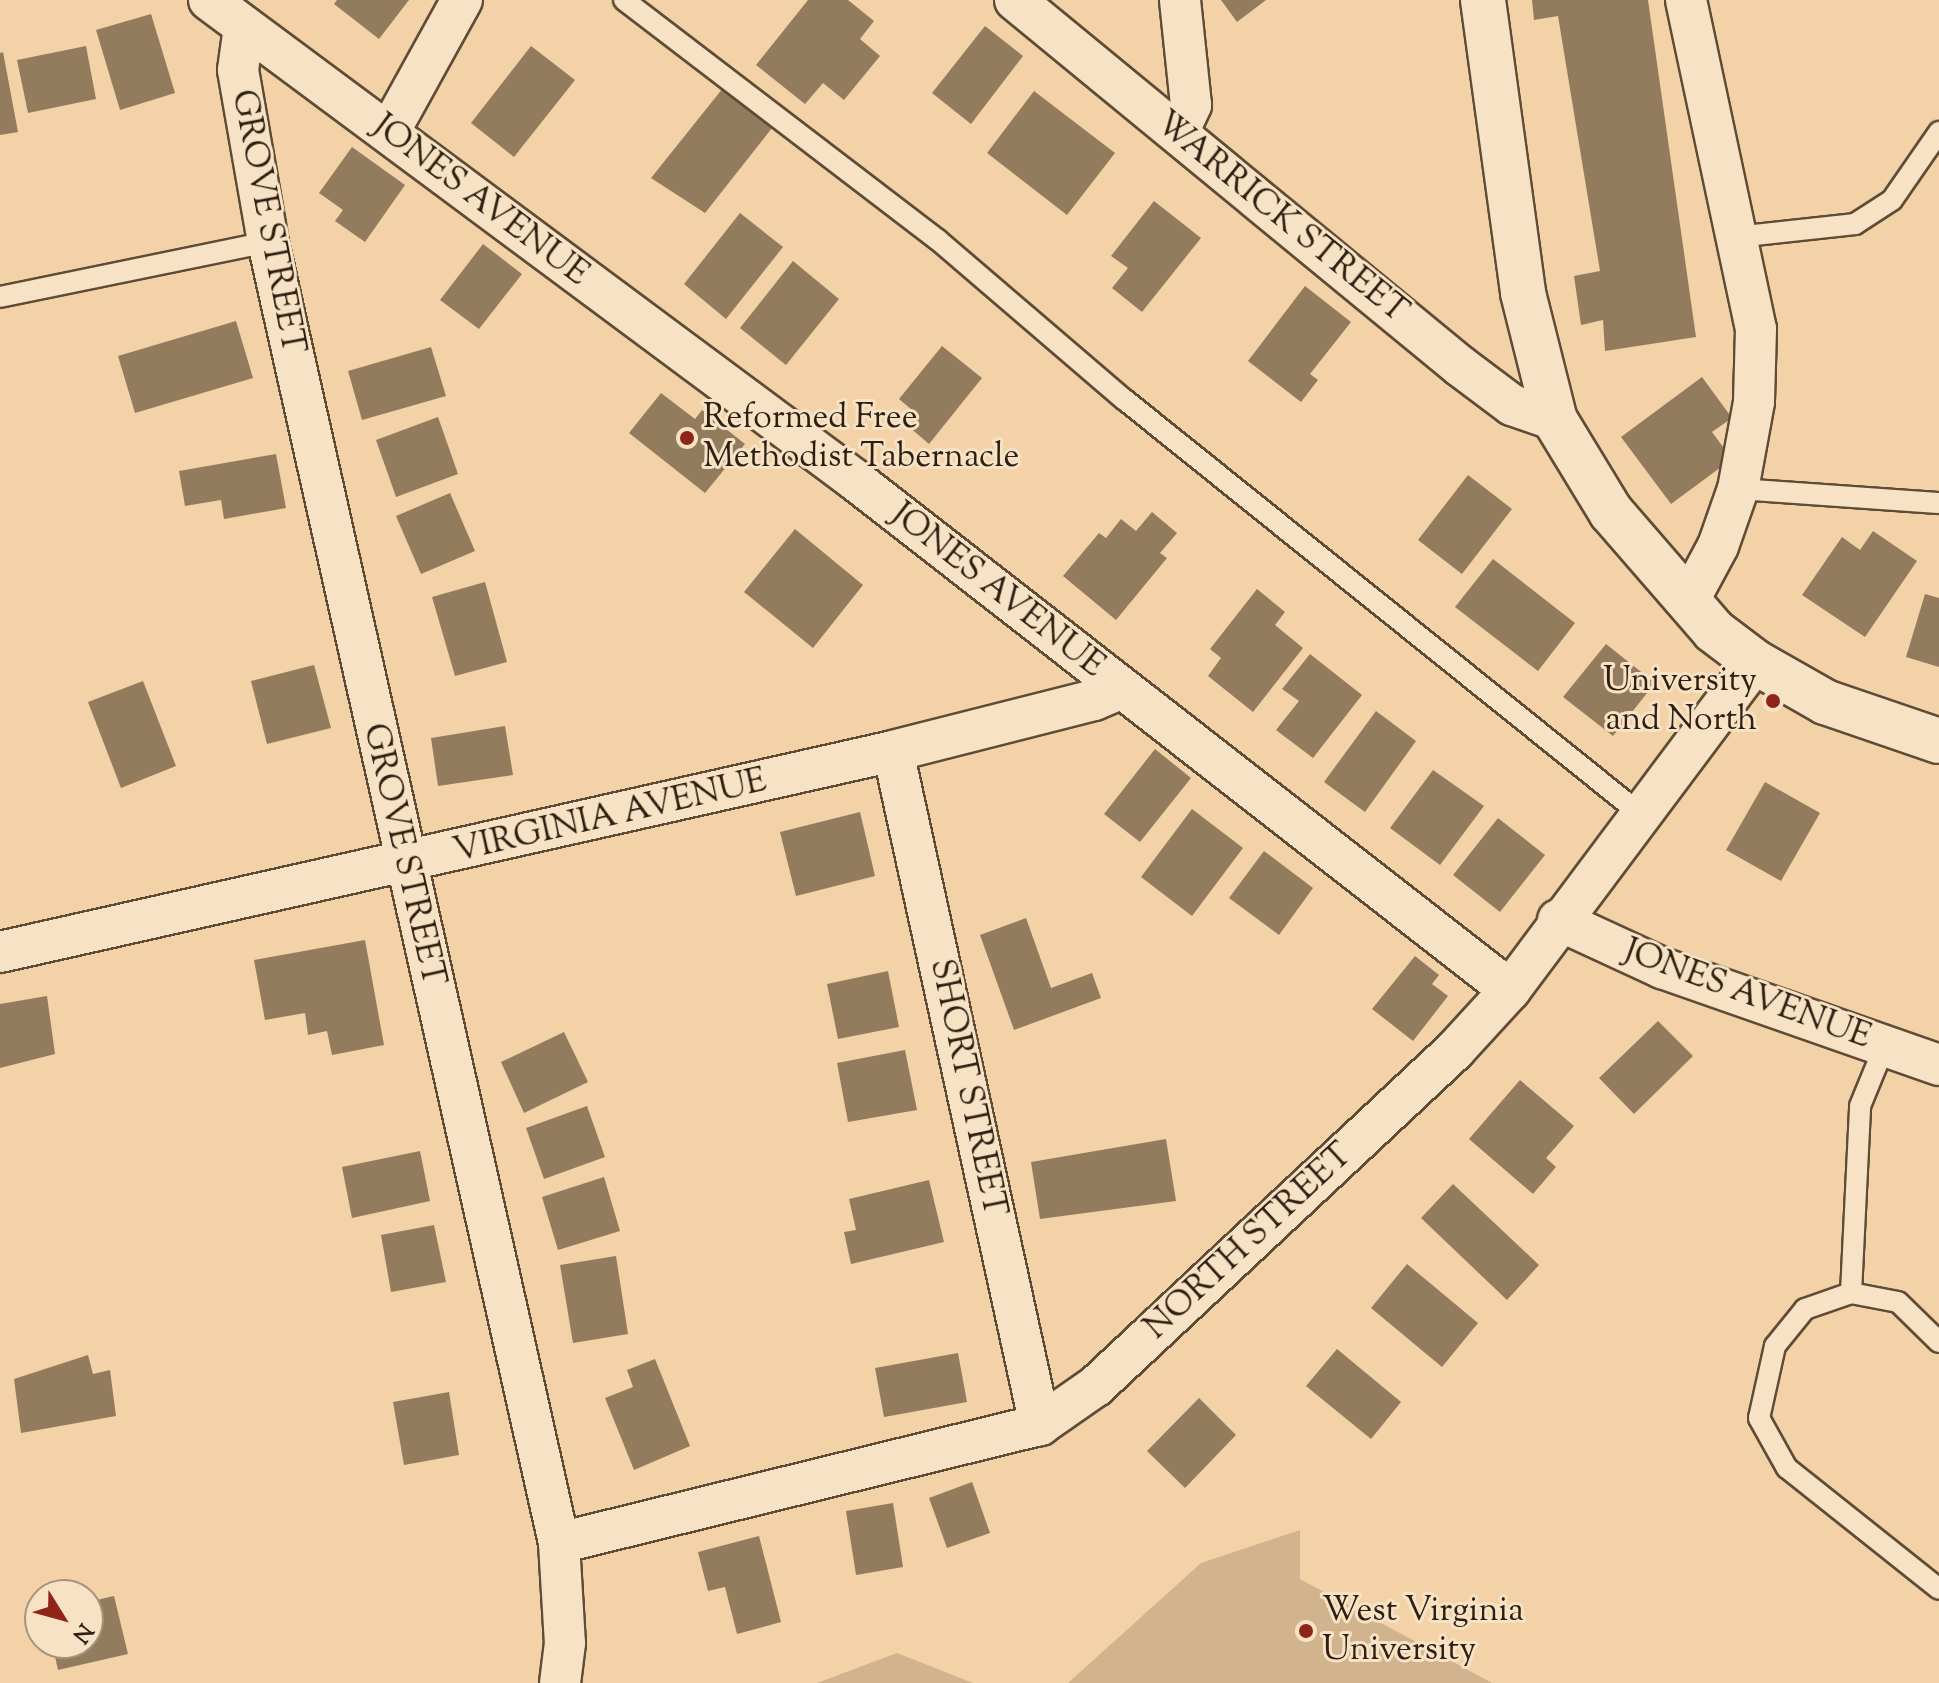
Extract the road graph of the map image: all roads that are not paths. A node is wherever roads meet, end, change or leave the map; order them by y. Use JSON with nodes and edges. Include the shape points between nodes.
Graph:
{"nodes":[{"id":1,"x":209,"y":0,"type":"edge"},
{"id":2,"x":462,"y":0,"type":"edge"},
{"id":3,"x":624,"y":0,"type":"edge"},
{"id":4,"x":1015,"y":0,"type":"edge"},
{"id":5,"x":1180,"y":0,"type":"edge"},
{"id":6,"x":1483,"y":0,"type":"edge"},
{"id":7,"x":1686,"y":0,"type":"edge"},
{"id":8,"x":244,"y":27,"type":"junction"},
{"id":9,"x":389,"y":132,"type":"junction"},
{"id":10,"x":1939,"y":132,"type":"edge"},
{"id":11,"x":1178,"y":133,"type":"junction"},
{"id":12,"x":1736,"y":237,"type":"junction"},
{"id":13,"x":268,"y":242,"type":"junction"},
{"id":14,"x":0,"y":297,"type":"edge"},
{"id":15,"x":1555,"y":420,"type":"junction"},
{"id":16,"x":1738,"y":489,"type":"junction"},
{"id":17,"x":1939,"y":503,"type":"edge"},
{"id":18,"x":1688,"y":602,"type":"junction"},
{"id":19,"x":1755,"y":662,"type":"junction"},
{"id":20,"x":1122,"y":688,"type":"junction"},
{"id":21,"x":1939,"y":741,"type":"edge"},
{"id":22,"x":893,"y":751,"type":"junction"},
{"id":23,"x":1643,"y":816,"type":"junction"},
{"id":24,"x":404,"y":865,"type":"junction"},
{"id":25,"x":1558,"y":920,"type":"junction"},
{"id":26,"x":0,"y":952,"type":"edge"},
{"id":27,"x":1510,"y":990,"type":"junction"},
{"id":28,"x":1885,"y":1045,"type":"junction"},
{"id":29,"x":1939,"y":1065,"type":"edge"},
{"id":30,"x":1851,"y":1293,"type":"junction"},
{"id":31,"x":1939,"y":1342,"type":"edge"},
{"id":32,"x":1040,"y":1425,"type":"junction"},
{"id":33,"x":559,"y":1543,"type":"junction"},
{"id":34,"x":1939,"y":1589,"type":"edge"},
{"id":35,"x":560,"y":1683,"type":"edge"}],
"edges":[{"from":1,"to":8,"type":"street","name":"JONES AVENUE"},
{"from":2,"to":9,"type":"street"},
{"from":3,"to":23,"type":"lane","via":[[938,240],[1125,400]]},
{"from":4,"to":11,"type":"street","name":"WARRICK STREET"},
{"from":5,"to":11,"type":"street","via":[[1191,105]]},
{"from":6,"to":15,"type":"street","via":[[1523,293]]},
{"from":7,"to":12,"type":"street"},
{"from":8,"to":9,"type":"street","name":"JONES AVENUE"},
{"from":8,"to":13,"type":"street","name":"GROVE STREET","via":[[238,70]]},
{"from":9,"to":20,"type":"street","name":"JONES AVENUE"},
{"from":10,"to":12,"type":"lane","via":[[1892,200],[1855,224]]},
{"from":11,"to":15,"type":"street","name":"WARRICK STREET","via":[[1512,405]]},
{"from":12,"to":16,"type":"street","via":[[1756,329],[1754,402]]},
{"from":13,"to":14,"type":"lane"},
{"from":13,"to":24,"type":"street","name":"GROVE STREET"},
{"from":15,"to":18,"type":"street","via":[[1611,512]]},
{"from":16,"to":17,"type":"lane"},
{"from":16,"to":18,"type":"street","via":[[1718,546]]},
{"from":18,"to":19,"type":"street","via":[[1714,631]]},
{"from":19,"to":21,"type":"street","via":[[1825,702]]},
{"from":19,"to":23,"type":"street","name":"NORTH STREET"},
{"from":20,"to":22,"type":"street","name":"VIRGINIA AVENUE","via":[[1094,700]]},
{"from":20,"to":27,"type":"street","name":"JONES AVENUE"},
{"from":22,"to":24,"type":"street","name":"VIRGINIA AVENUE"},
{"from":22,"to":32,"type":"street","name":"SHORT STREET"},
{"from":23,"to":25,"type":"street","name":"NORTH STREET"},
{"from":24,"to":26,"type":"street","name":"VIRGINIA AVENUE"},
{"from":24,"to":33,"type":"street","name":"GROVE STREET"},
{"from":25,"to":27,"type":"street","name":"NORTH STREET"},
{"from":25,"to":28,"type":"street","name":"JONES AVENUE","via":[[1662,968]]},
{"from":27,"to":32,"type":"street","name":"NORTH STREET","via":[[1455,1050],[1096,1386]]},
{"from":28,"to":29,"type":"street","name":"JONES AVENUE"},
{"from":28,"to":30,"type":"lane","via":[[1860,1106]]},
{"from":30,"to":31,"type":"lane","via":[[1898,1302]]},
{"from":30,"to":34,"type":"lane","via":[[1805,1309],[1775,1346],[1759,1418],[1787,1468]]},
{"from":32,"to":33,"type":"street","name":"NORTH STREET"},
{"from":33,"to":35,"type":"street","name":"GROVE STREET","via":[[565,1643]]}]}
